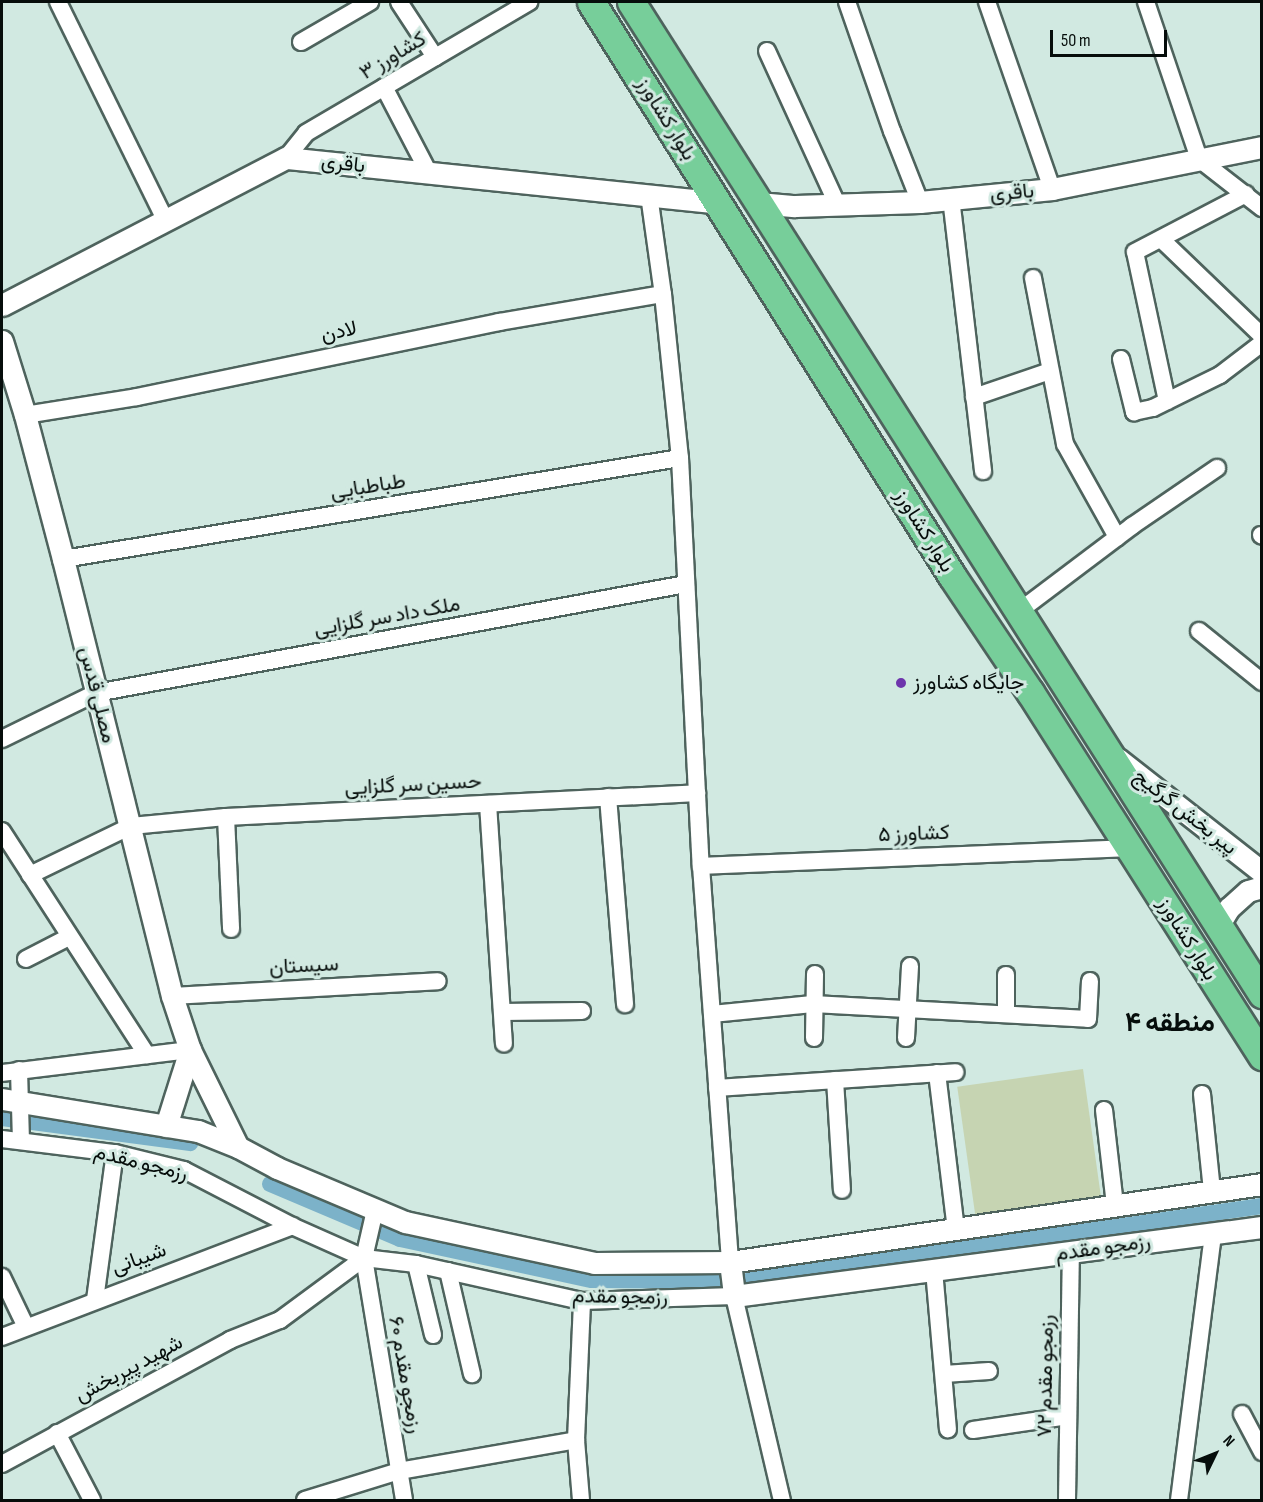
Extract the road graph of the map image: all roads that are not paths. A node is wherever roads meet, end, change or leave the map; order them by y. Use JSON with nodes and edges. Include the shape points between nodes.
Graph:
{"nodes":[{"id":1,"x":58,"y":2,"type":"edge"},
{"id":2,"x":370,"y":2,"type":"edge"},
{"id":3,"x":399,"y":2,"type":"edge"},
{"id":4,"x":525,"y":2,"type":"edge"},
{"id":5,"x":591,"y":2,"type":"edge"},
{"id":6,"x":631,"y":2,"type":"edge"},
{"id":7,"x":847,"y":2,"type":"edge"},
{"id":8,"x":987,"y":2,"type":"edge"},
{"id":9,"x":1146,"y":2,"type":"edge"},
{"id":10,"x":301,"y":42,"type":"dead end"},
{"id":11,"x":767,"y":51,"type":"dead end"},
{"id":12,"x":435,"y":57,"type":"junction"},
{"id":13,"x":384,"y":87,"type":"junction"},
{"id":14,"x":1262,"y":147,"type":"edge"},
{"id":15,"x":286,"y":158,"type":"junction"},
{"id":16,"x":1199,"y":159,"type":"junction"},
{"id":17,"x":429,"y":173,"type":"junction"},
{"id":18,"x":1052,"y":189,"type":"junction"},
{"id":19,"x":649,"y":195,"type":"junction"},
{"id":20,"x":1246,"y":195,"type":"junction"},
{"id":21,"x":951,"y":198,"type":"junction"},
{"id":22,"x":920,"y":202,"type":"junction"},
{"id":23,"x":719,"y":203,"type":"junction"},
{"id":24,"x":758,"y":203,"type":"junction"},
{"id":25,"x":837,"y":204,"type":"junction"},
{"id":26,"x":1262,"y":208,"type":"edge"},
{"id":27,"x":165,"y":219,"type":"junction"},
{"id":28,"x":1161,"y":238,"type":"junction"},
{"id":29,"x":1033,"y":278,"type":"dead end"},
{"id":30,"x":663,"y":294,"type":"junction"},
{"id":31,"x":2,"y":305,"type":"edge"},
{"id":32,"x":1262,"y":336,"type":"edge"},
{"id":33,"x":2,"y":341,"type":"edge"},
{"id":34,"x":1262,"y":343,"type":"edge"},
{"id":35,"x":1120,"y":359,"type":"dead end"},
{"id":36,"x":1050,"y":371,"type":"junction"},
{"id":37,"x":974,"y":398,"type":"junction"},
{"id":38,"x":1167,"y":401,"type":"junction"},
{"id":39,"x":25,"y":416,"type":"junction"},
{"id":40,"x":680,"y":458,"type":"junction"},
{"id":41,"x":1218,"y":468,"type":"dead end"},
{"id":42,"x":983,"y":471,"type":"dead end"},
{"id":43,"x":1117,"y":537,"type":"junction"},
{"id":44,"x":63,"y":559,"type":"junction"},
{"id":45,"x":686,"y":584,"type":"junction"},
{"id":46,"x":1018,"y":612,"type":"junction"},
{"id":47,"x":1199,"y":631,"type":"dead end"},
{"id":48,"x":1262,"y":682,"type":"edge"},
{"id":49,"x":96,"y":693,"type":"junction"},
{"id":50,"x":2,"y":739,"type":"edge"},
{"id":51,"x":1108,"y":752,"type":"junction"},
{"id":52,"x":697,"y":793,"type":"junction"},
{"id":53,"x":608,"y":797,"type":"junction"},
{"id":54,"x":488,"y":804,"type":"junction"},
{"id":55,"x":226,"y":817,"type":"junction"},
{"id":56,"x":131,"y":826,"type":"junction"},
{"id":57,"x":2,"y":831,"type":"edge"},
{"id":58,"x":1129,"y":848,"type":"junction"},
{"id":59,"x":701,"y":866,"type":"junction"},
{"id":60,"x":1262,"y":872,"type":"edge"},
{"id":61,"x":30,"y":875,"type":"junction"},
{"id":62,"x":1262,"y":887,"type":"edge"},
{"id":63,"x":1218,"y":926,"type":"junction"},
{"id":64,"x":231,"y":929,"type":"dead end"},
{"id":65,"x":69,"y":936,"type":"junction"},
{"id":66,"x":26,"y":959,"type":"dead end"},
{"id":67,"x":910,"y":966,"type":"dead end"},
{"id":68,"x":815,"y":974,"type":"dead end"},
{"id":69,"x":1006,"y":975,"type":"dead end"},
{"id":70,"x":438,"y":981,"type":"dead end"},
{"id":71,"x":1090,"y":981,"type":"dead end"},
{"id":72,"x":1262,"y":994,"type":"edge"},
{"id":73,"x":172,"y":996,"type":"junction"},
{"id":74,"x":625,"y":1004,"type":"dead end"},
{"id":75,"x":813,"y":1004,"type":"junction"},
{"id":76,"x":909,"y":1009,"type":"junction"},
{"id":77,"x":582,"y":1011,"type":"dead end"},
{"id":78,"x":502,"y":1012,"type":"junction"},
{"id":79,"x":712,"y":1014,"type":"junction"},
{"id":80,"x":1005,"y":1014,"type":"junction"},
{"id":81,"x":814,"y":1038,"type":"dead end"},
{"id":82,"x":906,"y":1038,"type":"dead end"},
{"id":83,"x":504,"y":1043,"type":"dead end"},
{"id":84,"x":190,"y":1050,"type":"junction"},
{"id":85,"x":147,"y":1055,"type":"junction"},
{"id":86,"x":1262,"y":1056,"type":"edge"},
{"id":87,"x":19,"y":1070,"type":"junction"},
{"id":88,"x":955,"y":1072,"type":"dead end"},
{"id":89,"x":2,"y":1073,"type":"edge"},
{"id":90,"x":937,"y":1073,"type":"junction"},
{"id":91,"x":835,"y":1080,"type":"junction"},
{"id":92,"x":717,"y":1088,"type":"junction"},
{"id":93,"x":1202,"y":1094,"type":"dead end"},
{"id":94,"x":14,"y":1101,"type":"edge"},
{"id":95,"x":1104,"y":1110,"type":"dead end"},
{"id":96,"x":166,"y":1126,"type":"junction"},
{"id":97,"x":2,"y":1139,"type":"edge"},
{"id":98,"x":21,"y":1139,"type":"junction"},
{"id":99,"x":238,"y":1147,"type":"junction"},
{"id":100,"x":115,"y":1153,"type":"junction"},
{"id":101,"x":1262,"y":1184,"type":"edge"},
{"id":102,"x":842,"y":1190,"type":"dead end"},
{"id":103,"x":1212,"y":1191,"type":"junction"},
{"id":104,"x":1115,"y":1206,"type":"junction"},
{"id":105,"x":374,"y":1215,"type":"junction"},
{"id":106,"x":292,"y":1226,"type":"junction"},
{"id":107,"x":1262,"y":1227,"type":"edge"},
{"id":108,"x":956,"y":1229,"type":"junction"},
{"id":109,"x":1213,"y":1233,"type":"junction"},
{"id":110,"x":365,"y":1252,"type":"junction"},
{"id":111,"x":1071,"y":1252,"type":"junction"},
{"id":112,"x":730,"y":1262,"type":"junction"},
{"id":113,"x":417,"y":1264,"type":"junction"},
{"id":114,"x":934,"y":1270,"type":"junction"},
{"id":115,"x":448,"y":1271,"type":"junction"},
{"id":116,"x":2,"y":1277,"type":"edge"},
{"id":117,"x":734,"y":1296,"type":"junction"},
{"id":118,"x":94,"y":1300,"type":"junction"},
{"id":119,"x":582,"y":1301,"type":"junction"},
{"id":120,"x":26,"y":1328,"type":"junction"},
{"id":121,"x":432,"y":1335,"type":"dead end"},
{"id":122,"x":2,"y":1337,"type":"edge"},
{"id":123,"x":989,"y":1371,"type":"dead end"},
{"id":124,"x":472,"y":1374,"type":"dead end"},
{"id":125,"x":944,"y":1374,"type":"junction"},
{"id":126,"x":1242,"y":1414,"type":"dead end"},
{"id":127,"x":1068,"y":1416,"type":"junction"},
{"id":128,"x":948,"y":1429,"type":"dead end"},
{"id":129,"x":973,"y":1430,"type":"dead end"},
{"id":130,"x":57,"y":1433,"type":"junction"},
{"id":131,"x":576,"y":1440,"type":"junction"},
{"id":132,"x":1262,"y":1452,"type":"edge"},
{"id":133,"x":2,"y":1464,"type":"edge"},
{"id":134,"x":399,"y":1471,"type":"junction"},
{"id":135,"x":311,"y":1499,"type":"edge"},
{"id":136,"x":92,"y":1500,"type":"edge"},
{"id":137,"x":404,"y":1500,"type":"edge"},
{"id":138,"x":581,"y":1500,"type":"edge"},
{"id":139,"x":782,"y":1500,"type":"edge"},
{"id":140,"x":1066,"y":1500,"type":"edge"},
{"id":141,"x":1179,"y":1500,"type":"edge"}],
"edges":[{"from":1,"to":27,"type":"street"},
{"from":2,"to":10,"type":"street"},
{"from":3,"to":12,"type":"street"},
{"from":4,"to":12,"type":"street","name":"کشاورز ۳"},
{"from":5,"to":23,"type":"main road","name":"بلوار کشاورز"},
{"from":6,"to":24,"type":"main road","name":"بلوار کشاورز"},
{"from":7,"to":22,"type":"street"},
{"from":8,"to":18,"type":"street"},
{"from":9,"to":16,"type":"street"},
{"from":11,"to":25,"type":"street"},
{"from":12,"to":13,"type":"street","name":"کشاورز ۳"},
{"from":13,"to":15,"type":"street","name":"کشاورز ۳","via":[[306,133]]},
{"from":13,"to":17,"type":"street"},
{"from":14,"to":16,"type":"street","name":"باقری"},
{"from":15,"to":17,"type":"street","name":"باقری"},
{"from":15,"to":27,"type":"street"},
{"from":16,"to":18,"type":"street","name":"باقری"},
{"from":16,"to":20,"type":"street"},
{"from":17,"to":19,"type":"street","name":"باقری"},
{"from":18,"to":21,"type":"street","name":"باقری"},
{"from":19,"to":23,"type":"street","name":"باقری"},
{"from":19,"to":30,"type":"street"},
{"from":20,"to":26,"type":"street"},
{"from":20,"to":28,"type":"street"},
{"from":21,"to":22,"type":"street","name":"باقری"},
{"from":21,"to":37,"type":"street"},
{"from":22,"to":25,"type":"street","name":"باقری"},
{"from":23,"to":58,"type":"main road","name":"بلوار کشاورز","via":[[952,576]]},
{"from":24,"to":25,"type":"street","name":"باقری"},
{"from":24,"to":46,"type":"main road","name":"بلوار کشاورز"},
{"from":27,"to":31,"type":"street"},
{"from":28,"to":32,"type":"street"},
{"from":28,"to":38,"type":"street","via":[[1135,252]]},
{"from":29,"to":36,"type":"street"},
{"from":30,"to":39,"type":"street","name":"لادن","via":[[499,322],[137,397]]},
{"from":30,"to":40,"type":"street"},
{"from":33,"to":39,"type":"street","name":"مصلی قدس"},
{"from":34,"to":38,"type":"street","via":[[1220,375]]},
{"from":35,"to":38,"type":"street","via":[[1134,412]]},
{"from":36,"to":37,"type":"street"},
{"from":36,"to":43,"type":"street","via":[[1065,444]]},
{"from":37,"to":42,"type":"street"},
{"from":39,"to":44,"type":"street","name":"مصلی قدس"},
{"from":40,"to":44,"type":"street","name":"طباطبایی"},
{"from":40,"to":45,"type":"street"},
{"from":41,"to":43,"type":"street"},
{"from":43,"to":46,"type":"street"},
{"from":44,"to":49,"type":"street","name":"مصلی قدس"},
{"from":45,"to":49,"type":"street","name":"ملک داد سر گلزایی"},
{"from":45,"to":52,"type":"street"},
{"from":46,"to":51,"type":"main road","name":"بلوار کشاورز"},
{"from":47,"to":48,"type":"street"},
{"from":49,"to":50,"type":"street","name":"ملک داد سر گلزایی"},
{"from":49,"to":56,"type":"street","name":"مصلی قدس"},
{"from":51,"to":60,"type":"street","name":"پیر بخش گرگیج"},
{"from":51,"to":63,"type":"main road","name":"بلوار کشاورز"},
{"from":52,"to":53,"type":"street","name":"حسین سر گلزایی"},
{"from":52,"to":59,"type":"street"},
{"from":53,"to":54,"type":"street","name":"حسین سر گلزایی"},
{"from":53,"to":74,"type":"street"},
{"from":54,"to":55,"type":"street","name":"حسین سر گلزایی"},
{"from":54,"to":78,"type":"street"},
{"from":55,"to":56,"type":"street","name":"حسین سر گلزایی"},
{"from":55,"to":64,"type":"street"},
{"from":56,"to":61,"type":"street"},
{"from":56,"to":73,"type":"street","name":"مصلی قدس"},
{"from":57,"to":61,"type":"street"},
{"from":58,"to":59,"type":"street","name":"کشاورز ۵"},
{"from":58,"to":86,"type":"main road","name":"بلوار کشاورز"},
{"from":59,"to":79,"type":"street"},
{"from":61,"to":65,"type":"street"},
{"from":62,"to":63,"type":"street","via":[[1248,891],[1235,902]]},
{"from":63,"to":72,"type":"main road","name":"بلوار کشاورز"},
{"from":65,"to":66,"type":"street"},
{"from":65,"to":85,"type":"street"},
{"from":67,"to":76,"type":"street"},
{"from":68,"to":75,"type":"street"},
{"from":69,"to":80,"type":"street"},
{"from":70,"to":73,"type":"street","name":"سیستان"},
{"from":71,"to":80,"type":"street","via":[[1089,1019]]},
{"from":73,"to":84,"type":"street","name":"مصلی قدس"},
{"from":75,"to":76,"type":"street"},
{"from":75,"to":79,"type":"street"},
{"from":75,"to":81,"type":"street"},
{"from":76,"to":80,"type":"street"},
{"from":76,"to":82,"type":"street"},
{"from":77,"to":78,"type":"street"},
{"from":78,"to":83,"type":"street"},
{"from":79,"to":92,"type":"street"},
{"from":84,"to":85,"type":"street"},
{"from":84,"to":96,"type":"street"},
{"from":84,"to":99,"type":"street","name":"مصلی قدس"},
{"from":85,"to":87,"type":"street"},
{"from":87,"to":89,"type":"street"},
{"from":87,"to":94,"type":"street"},
{"from":88,"to":90,"type":"street"},
{"from":90,"to":91,"type":"street"},
{"from":90,"to":108,"type":"street"},
{"from":91,"to":92,"type":"street"},
{"from":91,"to":102,"type":"street"},
{"from":92,"to":112,"type":"street"},
{"from":93,"to":103,"type":"street"},
{"from":94,"to":96,"type":"street","name":"رزمجو مقدم"},
{"from":94,"to":98,"type":"street"},
{"from":95,"to":104,"type":"street"},
{"from":96,"to":99,"type":"street","name":"رزمجو مقدم","via":[[198,1131]]},
{"from":97,"to":98,"type":"street","name":"رزمجو مقدم"},
{"from":98,"to":100,"type":"street","name":"رزمجو مقدم"},
{"from":99,"to":105,"type":"street","name":"رزمجو مقدم"},
{"from":100,"to":106,"type":"street","name":"رزمجو مقدم","via":[[184,1170]]},
{"from":100,"to":118,"type":"street"},
{"from":101,"to":103,"type":"street","name":"رزمجو مقدم"},
{"from":103,"to":104,"type":"street","name":"رزمجو مقدم"},
{"from":104,"to":108,"type":"street","name":"رزمجو مقدم"},
{"from":105,"to":110,"type":"street"},
{"from":105,"to":112,"type":"street","name":"رزمجو مقدم","via":[[594,1263]]},
{"from":106,"to":110,"type":"street","name":"رزمجو مقدم"},
{"from":106,"to":118,"type":"street","name":"شیبانی"},
{"from":107,"to":109,"type":"street","name":"رزمجو مقدم"},
{"from":108,"to":112,"type":"street","name":"رزمجو مقدم"},
{"from":109,"to":111,"type":"street","name":"رزمجو مقدم"},
{"from":109,"to":141,"type":"street"},
{"from":110,"to":113,"type":"street","name":"رزمجو مقدم"},
{"from":110,"to":130,"type":"street","name":"شهید پیربخش","via":[[280,1320],[230,1340]]},
{"from":110,"to":134,"type":"street","name":"رزمجو مقدم ۶۰"},
{"from":111,"to":114,"type":"street","name":"رزمجو مقدم"},
{"from":111,"to":127,"type":"street","name":"رزمجو مقدم ۷۲"},
{"from":112,"to":117,"type":"street"},
{"from":113,"to":115,"type":"street","name":"رزمجو مقدم"},
{"from":113,"to":121,"type":"street"},
{"from":114,"to":117,"type":"street","name":"رزمجو مقدم"},
{"from":114,"to":125,"type":"street"},
{"from":115,"to":119,"type":"street","name":"رزمجو مقدم"},
{"from":115,"to":124,"type":"street"},
{"from":116,"to":120,"type":"street"},
{"from":117,"to":119,"type":"street","name":"رزمجو مقدم"},
{"from":117,"to":139,"type":"street"},
{"from":118,"to":120,"type":"street","name":"شیبانی"},
{"from":119,"to":131,"type":"street"},
{"from":120,"to":122,"type":"street","name":"شیبانی"},
{"from":123,"to":125,"type":"street"},
{"from":125,"to":128,"type":"street"},
{"from":126,"to":132,"type":"street"},
{"from":127,"to":129,"type":"street"},
{"from":127,"to":140,"type":"street","name":"رزمجو مقدم ۷۲"},
{"from":130,"to":133,"type":"street","name":"شهید پیربخش"},
{"from":130,"to":136,"type":"street"},
{"from":131,"to":134,"type":"street"},
{"from":131,"to":138,"type":"street"},
{"from":134,"to":135,"type":"street"},
{"from":134,"to":137,"type":"street","name":"رزمجو مقدم ۶۰"}]}
